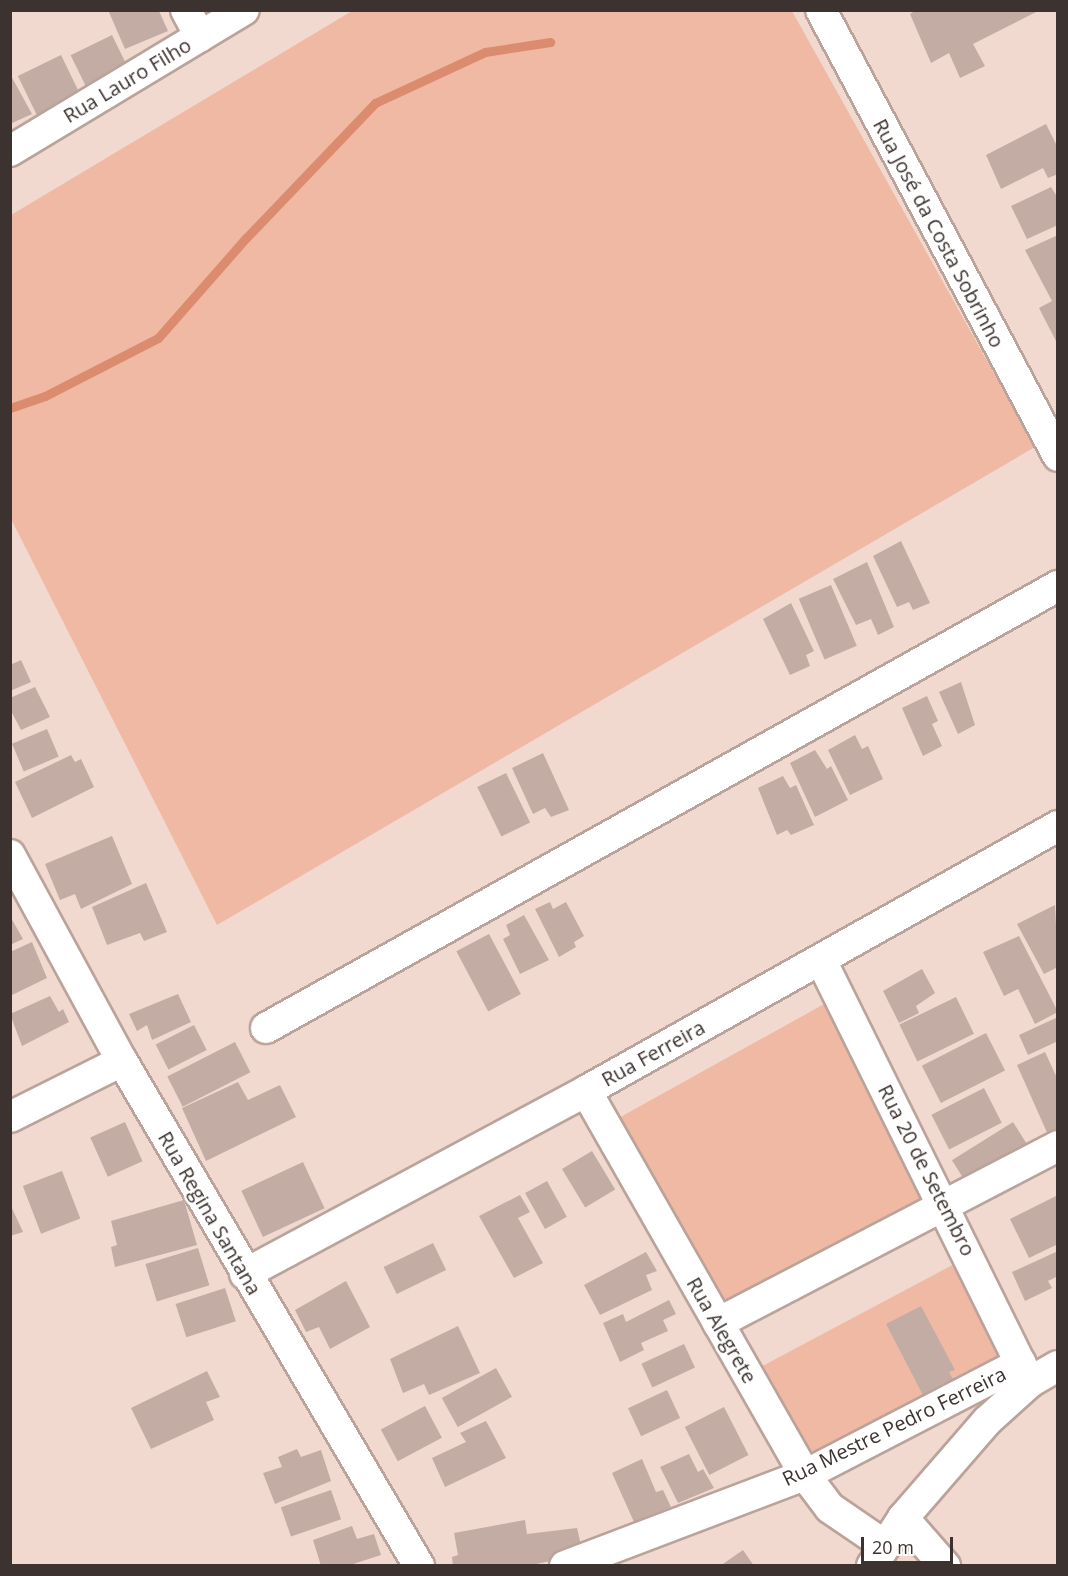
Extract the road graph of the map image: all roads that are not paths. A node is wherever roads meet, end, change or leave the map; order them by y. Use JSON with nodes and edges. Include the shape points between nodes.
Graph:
{"nodes":[{"id":1,"x":186,"y":10,"type":"edge"},
{"id":2,"x":244,"y":10,"type":"edge"},
{"id":3,"x":821,"y":10,"type":"edge"},
{"id":4,"x":200,"y":36,"type":"junction"},
{"id":5,"x":10,"y":151,"type":"edge"},
{"id":6,"x":1058,"y":456,"type":"edge"},
{"id":7,"x":1057,"y":585,"type":"edge"},
{"id":8,"x":1058,"y":826,"type":"edge"},
{"id":9,"x":10,"y":855,"type":"edge"},
{"id":10,"x":821,"y":960,"type":"junction"},
{"id":11,"x":266,"y":1028,"type":"dead end"},
{"id":12,"x":122,"y":1060,"type":"junction"},
{"id":13,"x":586,"y":1091,"type":"junction"},
{"id":14,"x":10,"y":1118,"type":"edge"},
{"id":15,"x":1058,"y":1146,"type":"edge"},
{"id":16,"x":945,"y":1206,"type":"junction"},
{"id":17,"x":245,"y":1274,"type":"junction"},
{"id":18,"x":718,"y":1323,"type":"junction"},
{"id":19,"x":1058,"y":1366,"type":"edge"},
{"id":20,"x":1026,"y":1373,"type":"junction"},
{"id":21,"x":805,"y":1475,"type":"junction"},
{"id":22,"x":903,"y":1518,"type":"junction"},
{"id":23,"x":878,"y":1555,"type":"edge"},
{"id":24,"x":419,"y":1566,"type":"edge"},
{"id":25,"x":565,"y":1566,"type":"edge"},
{"id":26,"x":945,"y":1566,"type":"edge"}],
"edges":[{"from":1,"to":4,"type":"street"},
{"from":2,"to":4,"type":"street","name":"Rua Lauro Filho"},
{"from":3,"to":6,"type":"street","name":"Rua José da Costa Sobrinho"},
{"from":4,"to":5,"type":"street","name":"Rua Lauro Filho"},
{"from":7,"to":11,"type":"street"},
{"from":8,"to":10,"type":"street","name":"Rua Ferreira"},
{"from":9,"to":12,"type":"street","name":"Rua Regina Santana"},
{"from":10,"to":13,"type":"street","name":"Rua Ferreira"},
{"from":10,"to":16,"type":"street","name":"Rua 20 de Setembro"},
{"from":12,"to":14,"type":"street"},
{"from":12,"to":17,"type":"street","name":"Rua Regina Santana"},
{"from":13,"to":17,"type":"street","name":"Rua Ferreira"},
{"from":13,"to":18,"type":"street","name":"Rua Alegrete"},
{"from":15,"to":16,"type":"street"},
{"from":16,"to":18,"type":"street"},
{"from":16,"to":20,"type":"street","name":"Rua 20 de Setembro"},
{"from":17,"to":24,"type":"street","name":"Rua Regina Santana"},
{"from":18,"to":21,"type":"street","name":"Rua Alegrete"},
{"from":19,"to":20,"type":"street","name":"Rua Mestre Pedro Ferreira"},
{"from":20,"to":21,"type":"street","name":"Rua Mestre Pedro Ferreira"},
{"from":20,"to":22,"type":"street"},
{"from":21,"to":23,"type":"street","name":"Rua Alegrete","via":[[830,1508]]},
{"from":21,"to":25,"type":"street","name":"Rua Mestre Pedro Ferreira"},
{"from":22,"to":23,"type":"street"},
{"from":22,"to":26,"type":"street"}]}
